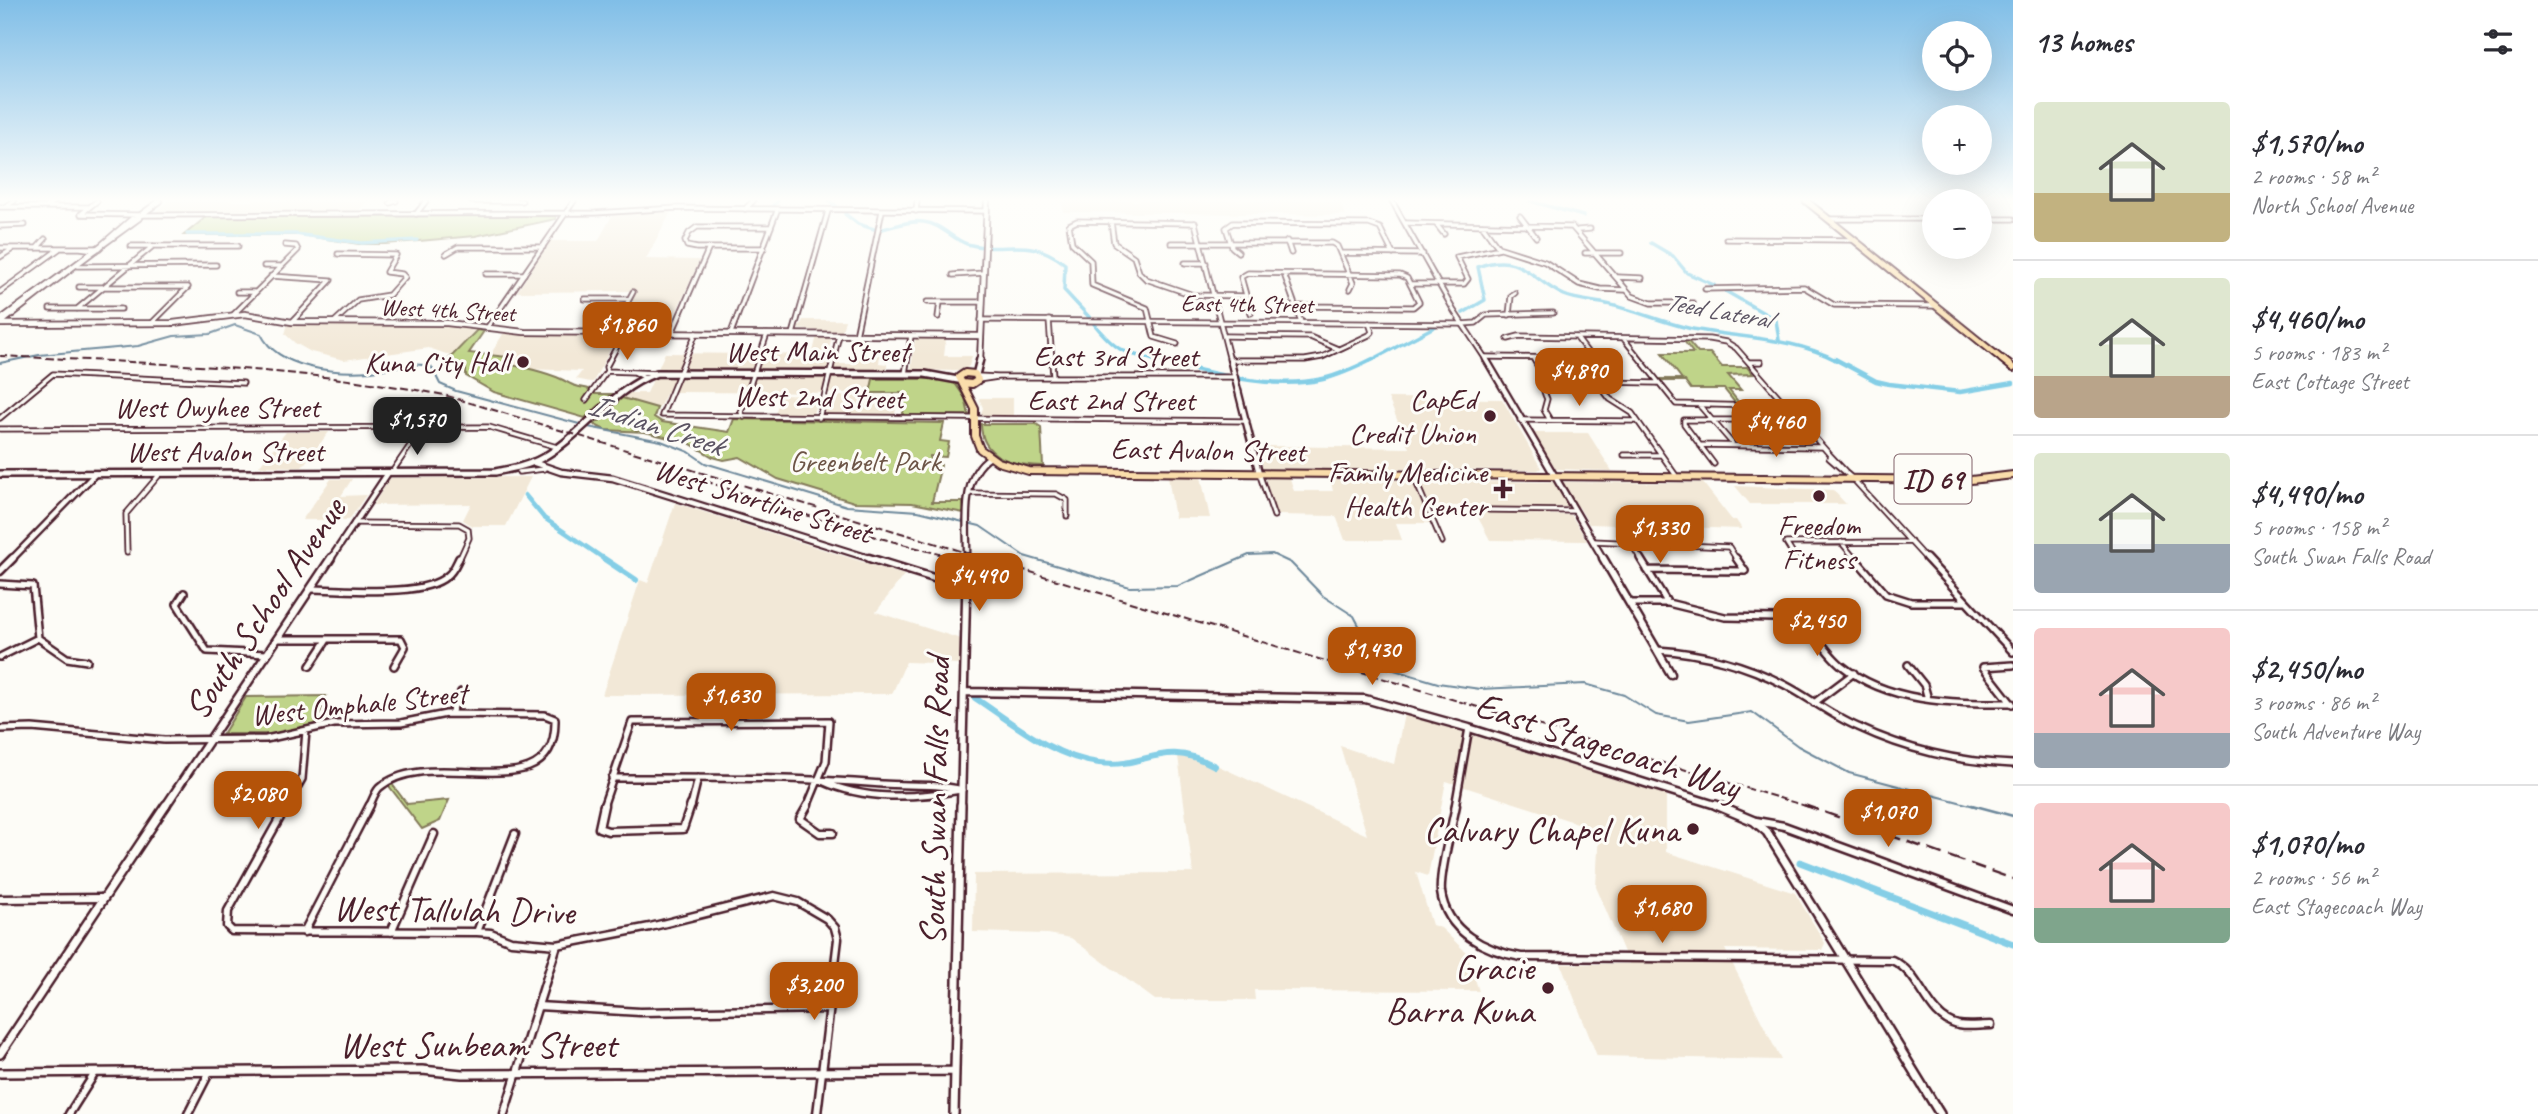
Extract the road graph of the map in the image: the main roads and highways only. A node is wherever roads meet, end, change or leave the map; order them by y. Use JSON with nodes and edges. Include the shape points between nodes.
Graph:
{"nodes":[{"id":1,"x":92,"y":253,"type":"edge"},
{"id":2,"x":985,"y":253,"type":"edge"},
{"id":3,"x":1870,"y":253,"type":"edge"},
{"id":4,"x":0,"y":322,"type":"edge"},
{"id":5,"x":980,"y":336,"type":"junction"},
{"id":6,"x":978,"y":358,"type":"junction"},
{"id":7,"x":2013,"y":368,"type":"edge"},
{"id":8,"x":644,"y":377,"type":"joint"},
{"id":9,"x":962,"y":378,"type":"junction"},
{"id":10,"x":976,"y":379,"type":"junction"},
{"id":11,"x":971,"y":397,"type":"junction"},
{"id":12,"x":0,"y":474,"type":"edge"},
{"id":13,"x":2011,"y":477,"type":"edge"}],
"edges":[{"from":1,"to":4,"type":"main road"},
{"from":2,"to":5,"type":"main road"},
{"from":3,"to":7,"type":"main road"},
{"from":4,"to":5,"type":"main road","name":"West 4th Street","via":[[182,323],[257,315],[292,322],[438,322],[524,332]]},
{"from":5,"to":6,"type":"main road"},
{"from":6,"to":9,"type":"main road"},
{"from":6,"to":10,"type":"main road"},
{"from":8,"to":9,"type":"main road","name":"West Main Street","via":[[679,372]]},
{"from":8,"to":12,"type":"main road","name":"West Avalon Street","via":[[557,447],[532,462],[495,472]]},
{"from":9,"to":10,"type":"main road"},
{"from":9,"to":10,"type":"main road"},
{"from":9,"to":11,"type":"main road"},
{"from":10,"to":11,"type":"main road"},
{"from":11,"to":13,"type":"main road","name":"East Avalon Street","number":"ID 69","via":[[976,442],[990,457],[1029,471]]}]}
